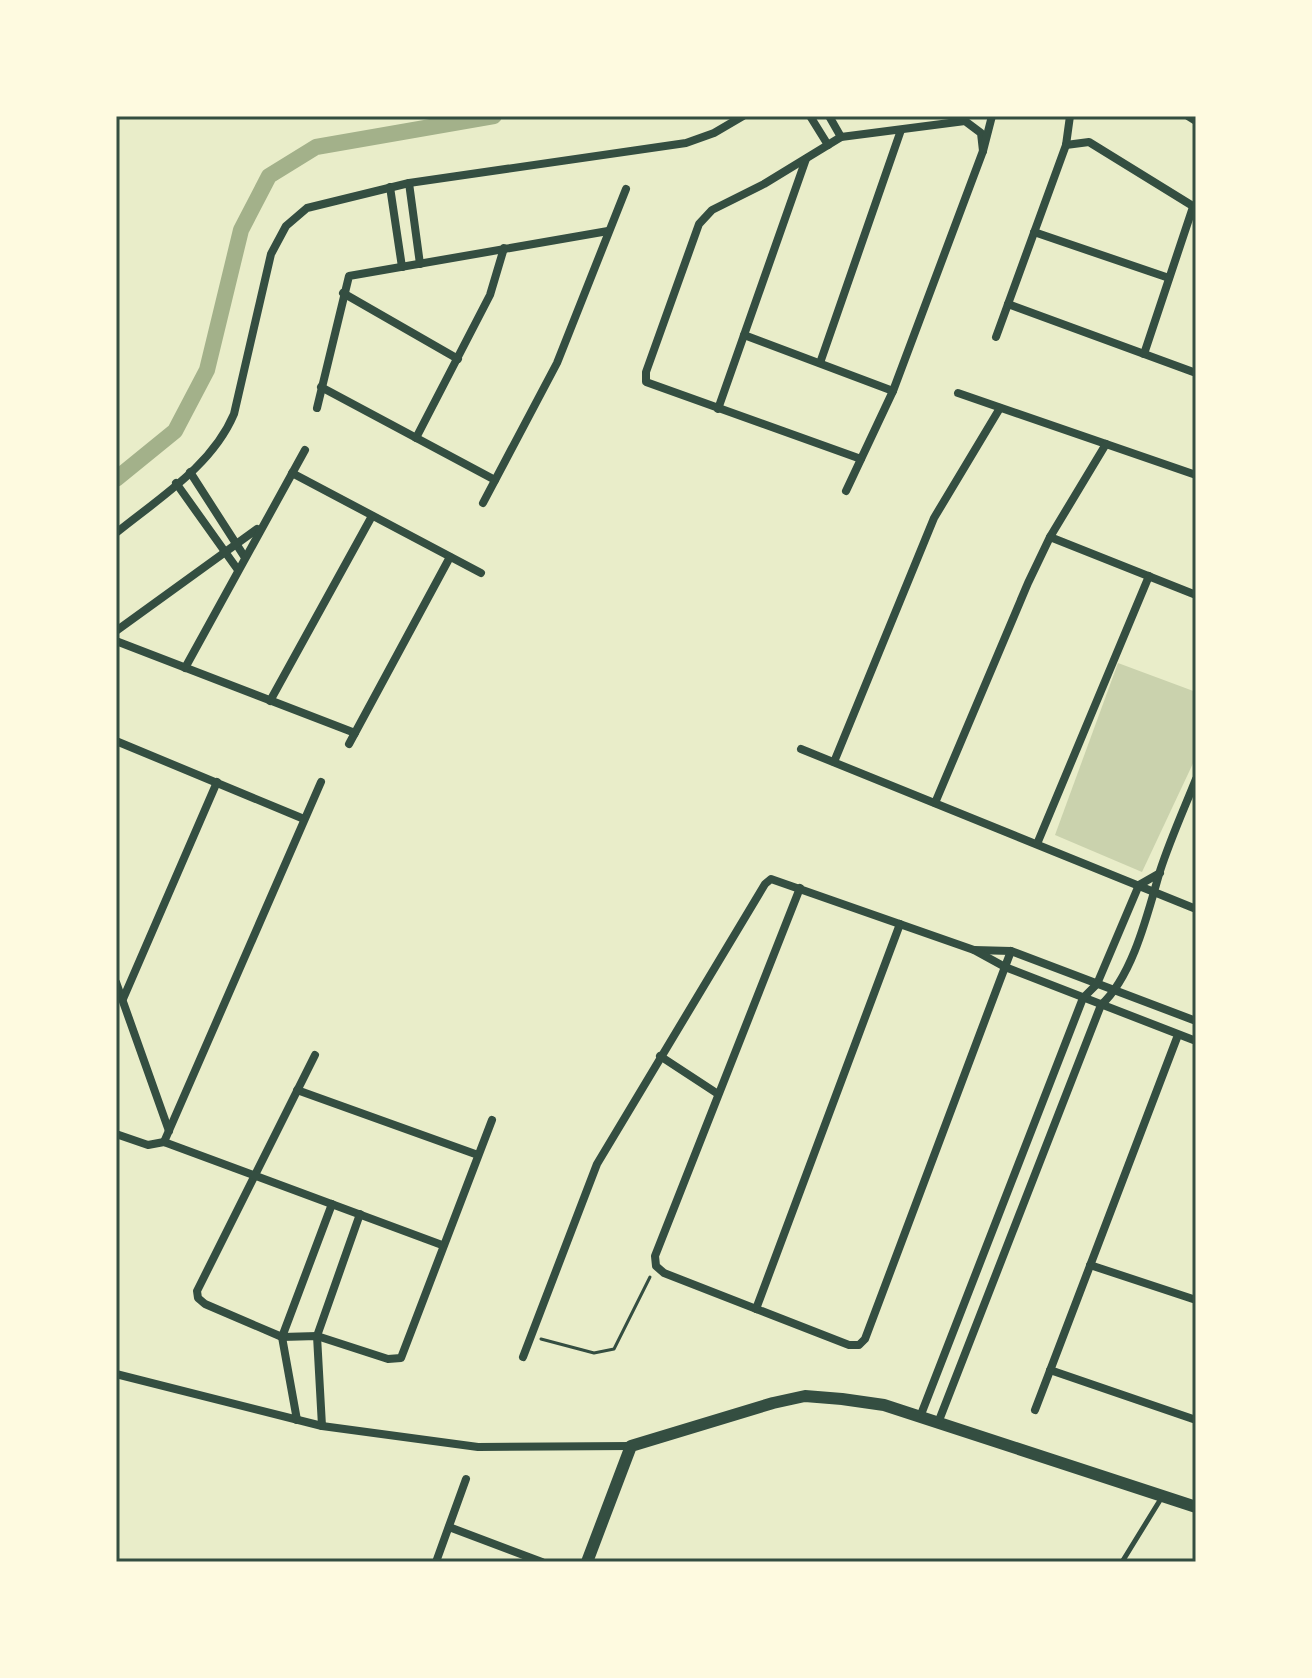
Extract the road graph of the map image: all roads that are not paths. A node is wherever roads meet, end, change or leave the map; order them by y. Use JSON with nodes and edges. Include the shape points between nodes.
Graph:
{"nodes":[{"id":1,"x":743,"y":116,"type":"edge"},
{"id":2,"x":810,"y":116,"type":"edge"},
{"id":3,"x":829,"y":116,"type":"edge"},
{"id":4,"x":992,"y":116,"type":"edge"},
{"id":5,"x":1070,"y":116,"type":"edge"},
{"id":6,"x":1188,"y":116,"type":"edge"},
{"id":7,"x":1196,"y":121,"type":"edge"},
{"id":8,"x":901,"y":130,"type":"junction"},
{"id":9,"x":841,"y":137,"type":"junction"},
{"id":10,"x":828,"y":145,"type":"junction"},
{"id":11,"x":1066,"y":145,"type":"junction"},
{"id":12,"x":983,"y":151,"type":"junction"},
{"id":13,"x":806,"y":158,"type":"junction"},
{"id":14,"x":409,"y":183,"type":"junction"},
{"id":15,"x":390,"y":187,"type":"junction"},
{"id":16,"x":626,"y":189,"type":"dead end"},
{"id":17,"x":1194,"y":208,"type":"edge"},
{"id":18,"x":608,"y":231,"type":"junction"},
{"id":19,"x":1034,"y":232,"type":"junction"},
{"id":20,"x":504,"y":248,"type":"junction"},
{"id":21,"x":420,"y":264,"type":"junction"},
{"id":22,"x":402,"y":267,"type":"junction"},
{"id":23,"x":1169,"y":278,"type":"junction"},
{"id":24,"x":343,"y":293,"type":"junction"},
{"id":25,"x":1008,"y":304,"type":"junction"},
{"id":26,"x":744,"y":335,"type":"junction"},
{"id":27,"x":996,"y":337,"type":"dead end"},
{"id":28,"x":1144,"y":354,"type":"junction"},
{"id":29,"x":458,"y":359,"type":"junction"},
{"id":30,"x":820,"y":363,"type":"junction"},
{"id":31,"x":1196,"y":373,"type":"edge"},
{"id":32,"x":321,"y":387,"type":"junction"},
{"id":33,"x":893,"y":391,"type":"junction"},
{"id":34,"x":958,"y":393,"type":"dead end"},
{"id":35,"x":317,"y":408,"type":"dead end"},
{"id":36,"x":1000,"y":408,"type":"junction"},
{"id":37,"x":718,"y":409,"type":"junction"},
{"id":38,"x":416,"y":438,"type":"junction"},
{"id":39,"x":1106,"y":444,"type":"junction"},
{"id":40,"x":305,"y":450,"type":"dead end"},
{"id":41,"x":861,"y":459,"type":"junction"},
{"id":42,"x":190,"y":472,"type":"junction"},
{"id":43,"x":292,"y":473,"type":"junction"},
{"id":44,"x":1196,"y":475,"type":"edge"},
{"id":45,"x":495,"y":480,"type":"junction"},
{"id":46,"x":176,"y":483,"type":"junction"},
{"id":47,"x":846,"y":491,"type":"dead end"},
{"id":48,"x":483,"y":503,"type":"dead end"},
{"id":49,"x":372,"y":516,"type":"junction"},
{"id":50,"x":261,"y":526,"type":"junction"},
{"id":51,"x":116,"y":533,"type":"edge"},
{"id":52,"x":1050,"y":537,"type":"junction"},
{"id":53,"x":236,"y":544,"type":"junction"},
{"id":54,"x":224,"y":553,"type":"junction"},
{"id":55,"x":244,"y":556,"type":"junction"},
{"id":56,"x":450,"y":557,"type":"junction"},
{"id":57,"x":238,"y":570,"type":"junction"},
{"id":58,"x":481,"y":573,"type":"dead end"},
{"id":59,"x":1149,"y":576,"type":"junction"},
{"id":60,"x":1196,"y":595,"type":"edge"},
{"id":61,"x":116,"y":631,"type":"edge"},
{"id":62,"x":116,"y":641,"type":"edge"},
{"id":63,"x":185,"y":668,"type":"junction"},
{"id":64,"x":270,"y":701,"type":"junction"},
{"id":65,"x":355,"y":733,"type":"junction"},
{"id":66,"x":116,"y":741,"type":"edge"},
{"id":67,"x":349,"y":744,"type":"dead end"},
{"id":68,"x":801,"y":749,"type":"dead end"},
{"id":69,"x":834,"y":762,"type":"junction"},
{"id":70,"x":1196,"y":779,"type":"edge"},
{"id":71,"x":217,"y":782,"type":"junction"},
{"id":72,"x":321,"y":782,"type":"dead end"},
{"id":73,"x":935,"y":803,"type":"junction"},
{"id":74,"x":304,"y":819,"type":"junction"},
{"id":75,"x":1037,"y":844,"type":"junction"},
{"id":76,"x":1160,"y":873,"type":"junction"},
{"id":77,"x":1139,"y":885,"type":"junction"},
{"id":78,"x":800,"y":888,"type":"junction"},
{"id":79,"x":1156,"y":892,"type":"junction"},
{"id":80,"x":1196,"y":909,"type":"edge"},
{"id":81,"x":900,"y":924,"type":"junction"},
{"id":82,"x":974,"y":950,"type":"junction"},
{"id":83,"x":1011,"y":951,"type":"junction"},
{"id":84,"x":1005,"y":967,"type":"junction"},
{"id":85,"x":116,"y":982,"type":"edge"},
{"id":86,"x":1097,"y":984,"type":"junction"},
{"id":87,"x":1116,"y":992,"type":"junction"},
{"id":88,"x":1083,"y":998,"type":"junction"},
{"id":89,"x":123,"y":999,"type":"junction"},
{"id":90,"x":1101,"y":1005,"type":"junction"},
{"id":91,"x":1196,"y":1021,"type":"edge"},
{"id":92,"x":1178,"y":1035,"type":"junction"},
{"id":93,"x":1196,"y":1041,"type":"edge"},
{"id":94,"x":315,"y":1055,"type":"dead end"},
{"id":95,"x":660,"y":1056,"type":"junction"},
{"id":96,"x":297,"y":1090,"type":"junction"},
{"id":97,"x":718,"y":1094,"type":"junction"},
{"id":98,"x":492,"y":1120,"type":"dead end"},
{"id":99,"x":169,"y":1131,"type":"junction"},
{"id":100,"x":116,"y":1134,"type":"edge"},
{"id":101,"x":164,"y":1142,"type":"junction"},
{"id":102,"x":478,"y":1155,"type":"junction"},
{"id":103,"x":253,"y":1175,"type":"junction"},
{"id":104,"x":332,"y":1204,"type":"junction"},
{"id":105,"x":360,"y":1214,"type":"junction"},
{"id":106,"x":442,"y":1245,"type":"junction"},
{"id":107,"x":1090,"y":1265,"type":"junction"},
{"id":108,"x":1195,"y":1298,"type":"edge"},
{"id":109,"x":756,"y":1309,"type":"junction"},
{"id":110,"x":317,"y":1336,"type":"junction"},
{"id":111,"x":282,"y":1337,"type":"junction"},
{"id":112,"x":523,"y":1357,"type":"dead end"},
{"id":113,"x":1050,"y":1370,"type":"junction"},
{"id":114,"x":116,"y":1374,"type":"edge"},
{"id":115,"x":1035,"y":1410,"type":"dead end"},
{"id":116,"x":920,"y":1417,"type":"junction"},
{"id":117,"x":297,"y":1420,"type":"junction"},
{"id":118,"x":1196,"y":1420,"type":"edge"},
{"id":119,"x":938,"y":1423,"type":"junction"},
{"id":120,"x":322,"y":1426,"type":"junction"},
{"id":121,"x":631,"y":1446,"type":"junction"},
{"id":122,"x":466,"y":1479,"type":"dead end"},
{"id":123,"x":1162,"y":1496,"type":"junction"},
{"id":124,"x":1196,"y":1507,"type":"edge"},
{"id":125,"x":449,"y":1527,"type":"junction"},
{"id":126,"x":539,"y":1561,"type":"edge"},
{"id":127,"x":436,"y":1562,"type":"edge"},
{"id":128,"x":587,"y":1562,"type":"edge"},
{"id":129,"x":1122,"y":1562,"type":"edge"}],
"edges":[{"from":1,"to":14,"type":"street","via":[[686,143]]},
{"from":2,"to":10,"type":"street"},
{"from":3,"to":9,"type":"street"},
{"from":4,"to":12,"type":"street"},
{"from":5,"to":11,"type":"street"},
{"from":6,"to":7,"type":"street"},
{"from":8,"to":9,"type":"street"},
{"from":8,"to":12,"type":"street","via":[[965,121],[981,133]]},
{"from":8,"to":30,"type":"street"},
{"from":9,"to":10,"type":"street"},
{"from":10,"to":13,"type":"street"},
{"from":11,"to":17,"type":"street","via":[[1089,142]]},
{"from":11,"to":19,"type":"street"},
{"from":12,"to":33,"type":"street"},
{"from":13,"to":26,"type":"street"},
{"from":13,"to":37,"type":"street","via":[[704,216],[646,372],[652,386]]},
{"from":14,"to":15,"type":"street"},
{"from":14,"to":21,"type":"street"},
{"from":15,"to":22,"type":"street"},
{"from":15,"to":42,"type":"street","via":[[307,208],[286,226],[271,254],[234,414],[214,451]]},
{"from":16,"to":18,"type":"street"},
{"from":17,"to":23,"type":"street"},
{"from":18,"to":20,"type":"street"},
{"from":18,"to":45,"type":"street","via":[[557,363]]},
{"from":19,"to":23,"type":"street"},
{"from":19,"to":25,"type":"street"},
{"from":20,"to":21,"type":"street"},
{"from":20,"to":29,"type":"street","via":[[490,295]]},
{"from":21,"to":22,"type":"street"},
{"from":22,"to":24,"type":"street","via":[[349,276]]},
{"from":23,"to":28,"type":"street"},
{"from":24,"to":29,"type":"street"},
{"from":24,"to":32,"type":"street"},
{"from":25,"to":27,"type":"street"},
{"from":25,"to":28,"type":"street"},
{"from":26,"to":30,"type":"street"},
{"from":26,"to":37,"type":"street"},
{"from":28,"to":31,"type":"street"},
{"from":29,"to":38,"type":"street"},
{"from":30,"to":33,"type":"street"},
{"from":32,"to":35,"type":"street"},
{"from":32,"to":38,"type":"street"},
{"from":33,"to":41,"type":"street"},
{"from":34,"to":36,"type":"street"},
{"from":36,"to":39,"type":"street"},
{"from":36,"to":69,"type":"street","via":[[934,518]]},
{"from":37,"to":41,"type":"street"},
{"from":38,"to":45,"type":"street"},
{"from":39,"to":44,"type":"street"},
{"from":39,"to":52,"type":"street"},
{"from":40,"to":43,"type":"street"},
{"from":41,"to":47,"type":"street"},
{"from":42,"to":46,"type":"street"},
{"from":42,"to":53,"type":"street"},
{"from":43,"to":49,"type":"street"},
{"from":43,"to":50,"type":"street"},
{"from":45,"to":48,"type":"street"},
{"from":46,"to":51,"type":"street"},
{"from":46,"to":54,"type":"street"},
{"from":49,"to":56,"type":"street"},
{"from":49,"to":64,"type":"street"},
{"from":50,"to":53,"type":"street"},
{"from":50,"to":55,"type":"street"},
{"from":52,"to":59,"type":"street"},
{"from":52,"to":73,"type":"street"},
{"from":53,"to":54,"type":"street"},
{"from":53,"to":55,"type":"street"},
{"from":54,"to":57,"type":"street"},
{"from":54,"to":61,"type":"street"},
{"from":55,"to":57,"type":"street"},
{"from":56,"to":58,"type":"street"},
{"from":56,"to":65,"type":"street"},
{"from":57,"to":63,"type":"street"},
{"from":59,"to":60,"type":"street"},
{"from":59,"to":75,"type":"street"},
{"from":62,"to":63,"type":"street"},
{"from":63,"to":64,"type":"street"},
{"from":64,"to":65,"type":"street"},
{"from":65,"to":67,"type":"street"},
{"from":66,"to":71,"type":"street"},
{"from":68,"to":69,"type":"street"},
{"from":69,"to":73,"type":"street"},
{"from":70,"to":76,"type":"street"},
{"from":71,"to":74,"type":"street"},
{"from":71,"to":89,"type":"street"},
{"from":72,"to":74,"type":"street"},
{"from":73,"to":75,"type":"street"},
{"from":74,"to":99,"type":"street"},
{"from":75,"to":77,"type":"street"},
{"from":76,"to":77,"type":"street"},
{"from":76,"to":79,"type":"street"},
{"from":77,"to":79,"type":"street"},
{"from":77,"to":86,"type":"street"},
{"from":78,"to":81,"type":"street"},
{"from":78,"to":95,"type":"street","via":[[771,879],[765,884]]},
{"from":78,"to":97,"type":"street"},
{"from":79,"to":80,"type":"street"},
{"from":79,"to":87,"type":"street"},
{"from":81,"to":82,"type":"street"},
{"from":81,"to":109,"type":"street"},
{"from":82,"to":83,"type":"street"},
{"from":82,"to":84,"type":"street"},
{"from":83,"to":84,"type":"street"},
{"from":83,"to":86,"type":"street"},
{"from":84,"to":88,"type":"street"},
{"from":84,"to":109,"type":"street","via":[[865,1339],[849,1345]]},
{"from":85,"to":89,"type":"street"},
{"from":86,"to":87,"type":"street"},
{"from":86,"to":88,"type":"street"},
{"from":87,"to":90,"type":"street"},
{"from":87,"to":91,"type":"street"},
{"from":88,"to":90,"type":"street"},
{"from":88,"to":116,"type":"street"},
{"from":89,"to":99,"type":"street"},
{"from":90,"to":92,"type":"street"},
{"from":90,"to":119,"type":"street"},
{"from":92,"to":93,"type":"street"},
{"from":92,"to":107,"type":"street"},
{"from":94,"to":96,"type":"street"},
{"from":95,"to":97,"type":"street"},
{"from":95,"to":112,"type":"street","via":[[597,1164]]},
{"from":96,"to":102,"type":"street"},
{"from":96,"to":103,"type":"street"},
{"from":97,"to":109,"type":"street","via":[[655,1256],[656,1266]]},
{"from":98,"to":102,"type":"street"},
{"from":99,"to":101,"type":"street"},
{"from":100,"to":101,"type":"street","via":[[148,1145]]},
{"from":101,"to":103,"type":"street"},
{"from":102,"to":106,"type":"street"},
{"from":103,"to":104,"type":"street"},
{"from":103,"to":111,"type":"street","via":[[199,1284],[198,1298]]},
{"from":104,"to":105,"type":"street"},
{"from":104,"to":111,"type":"street"},
{"from":105,"to":106,"type":"street"},
{"from":105,"to":110,"type":"street"},
{"from":106,"to":110,"type":"street","via":[[401,1358],[388,1359]]},
{"from":107,"to":108,"type":"street"},
{"from":107,"to":113,"type":"street"},
{"from":110,"to":111,"type":"street"},
{"from":110,"to":120,"type":"street"},
{"from":111,"to":117,"type":"street"},
{"from":113,"to":115,"type":"street"},
{"from":113,"to":118,"type":"street"},
{"from":114,"to":117,"type":"street"},
{"from":116,"to":119,"type":"street"},
{"from":116,"to":121,"type":"street","via":[[884,1405],[805,1396]]},
{"from":117,"to":120,"type":"street"},
{"from":119,"to":123,"type":"street"},
{"from":120,"to":121,"type":"street","via":[[478,1447]]},
{"from":121,"to":128,"type":"street"},
{"from":122,"to":125,"type":"street"},
{"from":123,"to":124,"type":"street"},
{"from":123,"to":129,"type":"lane"},
{"from":125,"to":126,"type":"street"},
{"from":125,"to":127,"type":"street"}]}
